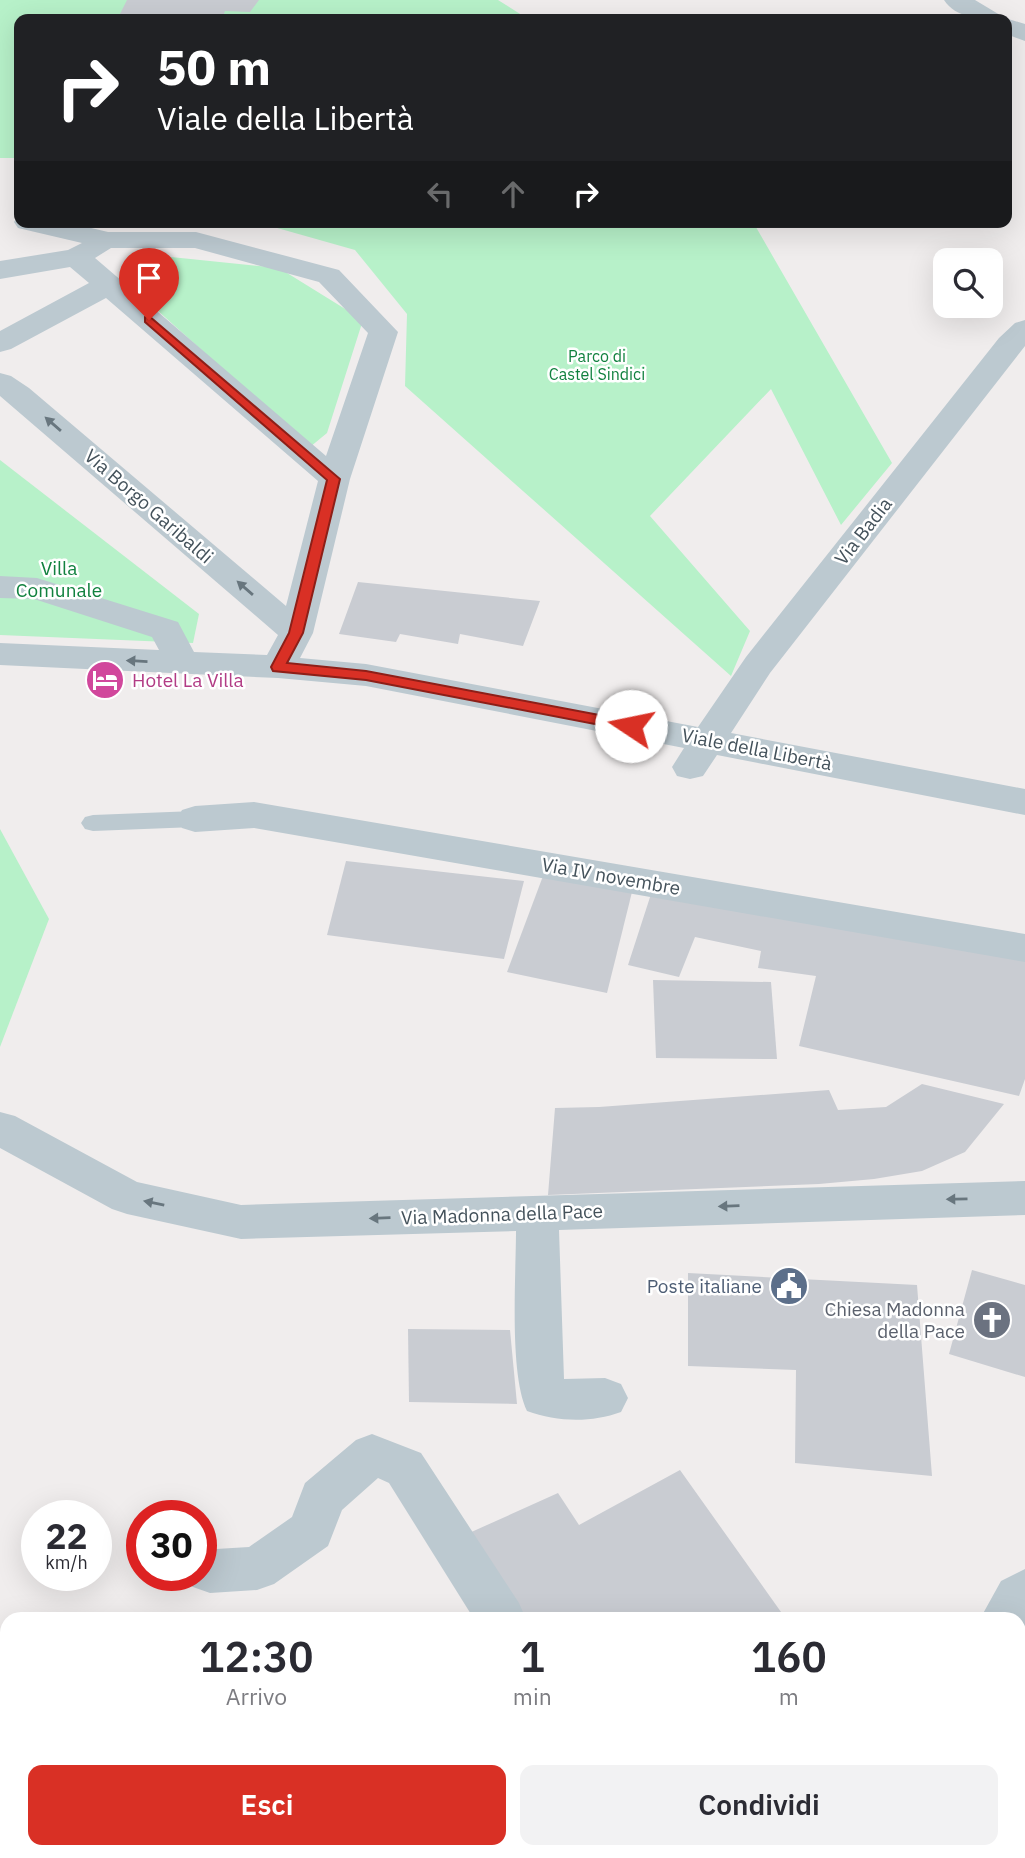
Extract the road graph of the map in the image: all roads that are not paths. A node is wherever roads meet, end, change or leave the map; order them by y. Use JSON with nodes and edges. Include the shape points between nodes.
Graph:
{"nodes":[{"id":1,"x":956,"y":0,"type":"edge"},
{"id":2,"x":983,"y":14,"type":"edge"},
{"id":3,"x":55,"y":228,"type":"edge"},
{"id":4,"x":108,"y":240,"type":"junction"},
{"id":5,"x":76,"y":257,"type":"junction"},
{"id":6,"x":0,"y":270,"type":"edge"},
{"id":7,"x":108,"y":285,"type":"junction"},
{"id":8,"x":1025,"y":329,"type":"edge"},
{"id":9,"x":0,"y":343,"type":"edge"},
{"id":10,"x":0,"y":382,"type":"edge"},
{"id":11,"x":334,"y":479,"type":"junction"},
{"id":12,"x":0,"y":587,"type":"edge"},
{"id":13,"x":296,"y":633,"type":"junction"},
{"id":14,"x":0,"y":654,"type":"edge"},
{"id":15,"x":182,"y":663,"type":"junction"},
{"id":16,"x":278,"y":667,"type":"junction"},
{"id":17,"x":700,"y":754,"type":"junction"},
{"id":18,"x":1025,"y":802,"type":"edge"},
{"id":19,"x":195,"y":819,"type":"joint"},
{"id":20,"x":93,"y":823,"type":"dead end"},
{"id":21,"x":1025,"y":948,"type":"edge"},
{"id":22,"x":0,"y":1128,"type":"edge"},
{"id":23,"x":1025,"y":1198,"type":"edge"},
{"id":24,"x":537,"y":1212,"type":"junction"},
{"id":25,"x":605,"y":1398,"type":"dead end"},
{"id":26,"x":217,"y":1571,"type":"edge"},
{"id":27,"x":1025,"y":1591,"type":"edge"},
{"id":28,"x":498,"y":1612,"type":"edge"},
{"id":29,"x":1008,"y":1612,"type":"edge"}],
"edges":[{"from":1,"to":2,"type":"street"},
{"from":3,"to":4,"type":"street"},
{"from":4,"to":5,"type":"street"},
{"from":4,"to":11,"type":"street","via":[[196,240],[329,276],[383,332]]},
{"from":5,"to":6,"type":"street"},
{"from":5,"to":7,"type":"street"},
{"from":7,"to":9,"type":"street"},
{"from":7,"to":11,"type":"street"},
{"from":8,"to":17,"type":"street","name":"Via Badia","via":[[758,665]]},
{"from":13,"to":10,"type":"street","name":"Via Borgo Garibaldi","one_way":true},
{"from":11,"to":13,"type":"street"},
{"from":12,"to":15,"type":"street","via":[[37,589],[166,630]]},
{"from":13,"to":16,"type":"street"},
{"from":15,"to":14,"type":"street","name":"Viale della Libertà","one_way":true},
{"from":15,"to":16,"type":"street","name":"Viale della Libertà"},
{"from":16,"to":17,"type":"street","name":"Viale della Libertà","via":[[366,676]]},
{"from":17,"to":18,"type":"street","name":"Viale della Libertà"},
{"from":19,"to":20,"type":"lane"},
{"from":19,"to":21,"type":"street","name":"Via IV novembre","via":[[254,815],[656,874]]},
{"from":24,"to":22,"type":"street","name":"Via Madonna della Pace","one_way":true,"via":[[241,1222],[127,1197]]},
{"from":23,"to":24,"type":"street","name":"Via Madonna della Pace","one_way":true},
{"from":24,"to":25,"type":"street","via":[[543,1396]]},
{"from":26,"to":28,"type":"street","via":[[257,1568],[311,1531],[321,1498],[372,1454],[405,1468]]},
{"from":27,"to":29,"type":"street"}]}
